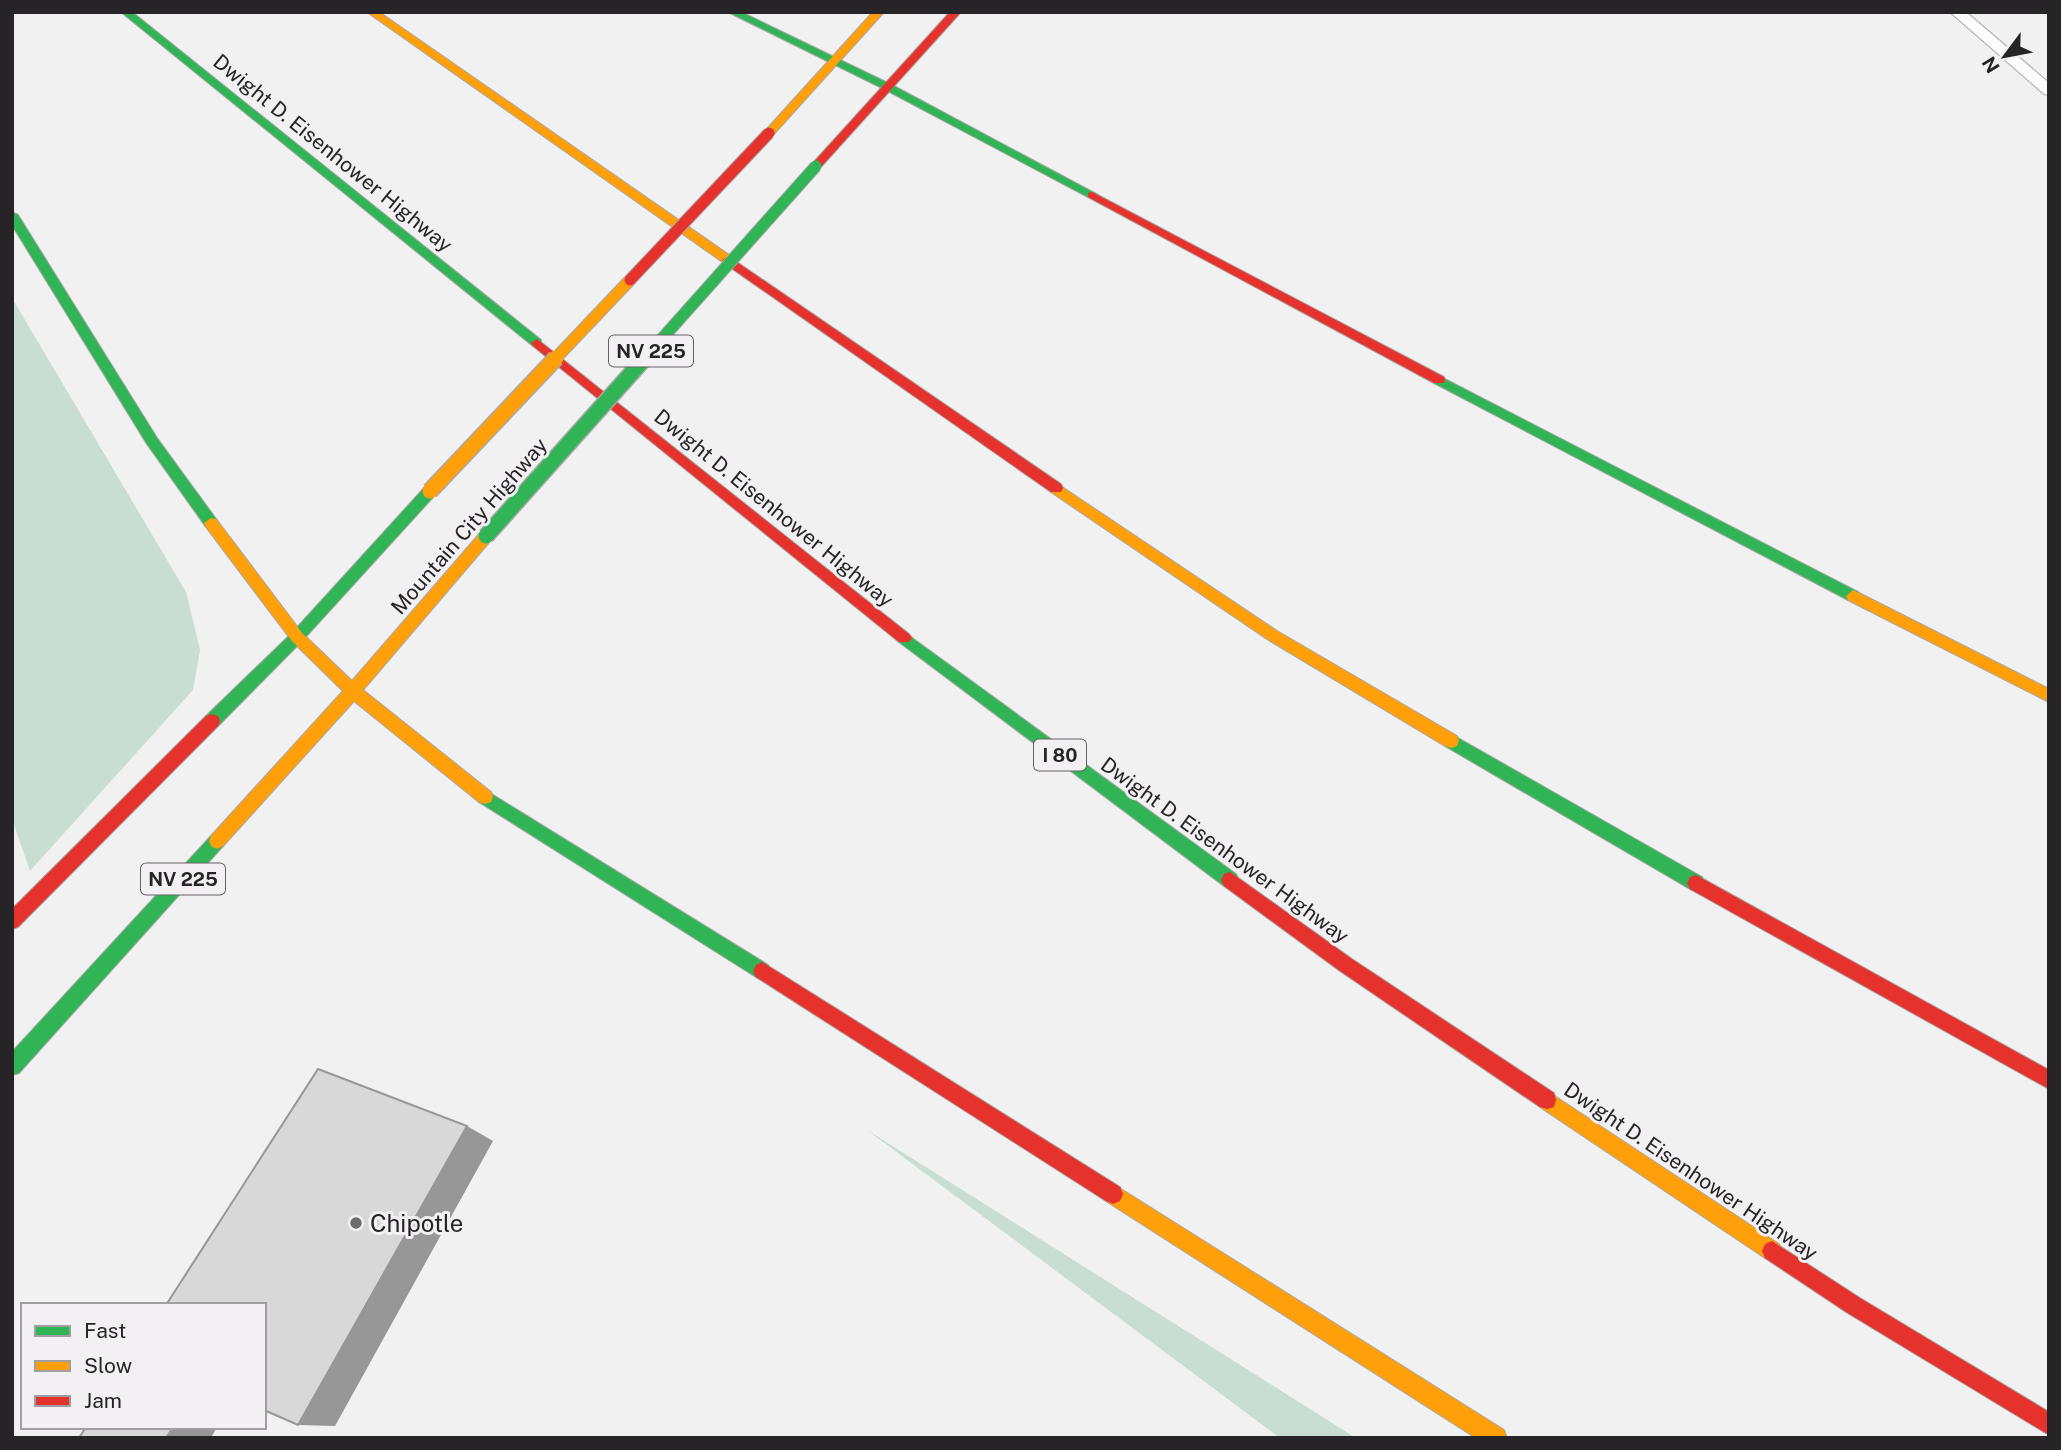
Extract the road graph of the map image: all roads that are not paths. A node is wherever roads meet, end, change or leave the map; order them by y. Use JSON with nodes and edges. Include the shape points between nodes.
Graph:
{"nodes":[{"id":1,"x":126,"y":12,"type":"edge"},
{"id":2,"x":372,"y":12,"type":"edge"},
{"id":3,"x":733,"y":12,"type":"edge"},
{"id":4,"x":879,"y":12,"type":"edge"},
{"id":5,"x":956,"y":12,"type":"edge"},
{"id":6,"x":1957,"y":12,"type":"edge"},
{"id":7,"x":835,"y":61,"type":"junction"},
{"id":8,"x":888,"y":87,"type":"junction"},
{"id":9,"x":2049,"y":91,"type":"edge"},
{"id":10,"x":12,"y":215,"type":"edge"},
{"id":11,"x":297,"y":637,"type":"junction"},
{"id":12,"x":353,"y":691,"type":"junction"},
{"id":13,"x":2049,"y":696,"type":"edge"},
{"id":14,"x":12,"y":921,"type":"edge"},
{"id":15,"x":12,"y":1066,"type":"edge"},
{"id":16,"x":2049,"y":1080,"type":"edge"},
{"id":17,"x":2049,"y":1424,"type":"edge"},
{"id":18,"x":1496,"y":1438,"type":"edge"}],
"edges":[{"from":1,"to":17,"type":"main road","name":"Dwight D. Eisenhower Highway","number":"I 80","via":[[922,653],[1245,891],[1346,965],[1853,1305]]},
{"from":2,"to":16,"type":"main road","via":[[1272,635],[1632,848]]},
{"from":3,"to":7,"type":"main road"},
{"from":4,"to":7,"type":"main road","number":"NV 225"},
{"from":5,"to":8,"type":"main road","name":"Mountain City Highway","number":"NV 225"},
{"from":6,"to":9,"type":"lane"},
{"from":7,"to":8,"type":"main road"},
{"from":7,"to":11,"type":"main road","number":"NV 225","bridge":true},
{"from":8,"to":12,"type":"main road","name":"Mountain City Highway","number":"NV 225","bridge":true,"via":[[485,536]]},
{"from":8,"to":13,"type":"main road","via":[[1649,491]]},
{"from":10,"to":11,"type":"main road","via":[[152,441]]},
{"from":11,"to":12,"type":"main road"},
{"from":11,"to":14,"type":"main road","number":"NV 225"},
{"from":12,"to":15,"type":"main road","name":"Mountain City Highway","number":"NV 225"},
{"from":12,"to":18,"type":"main road","via":[[491,802]]}]}
